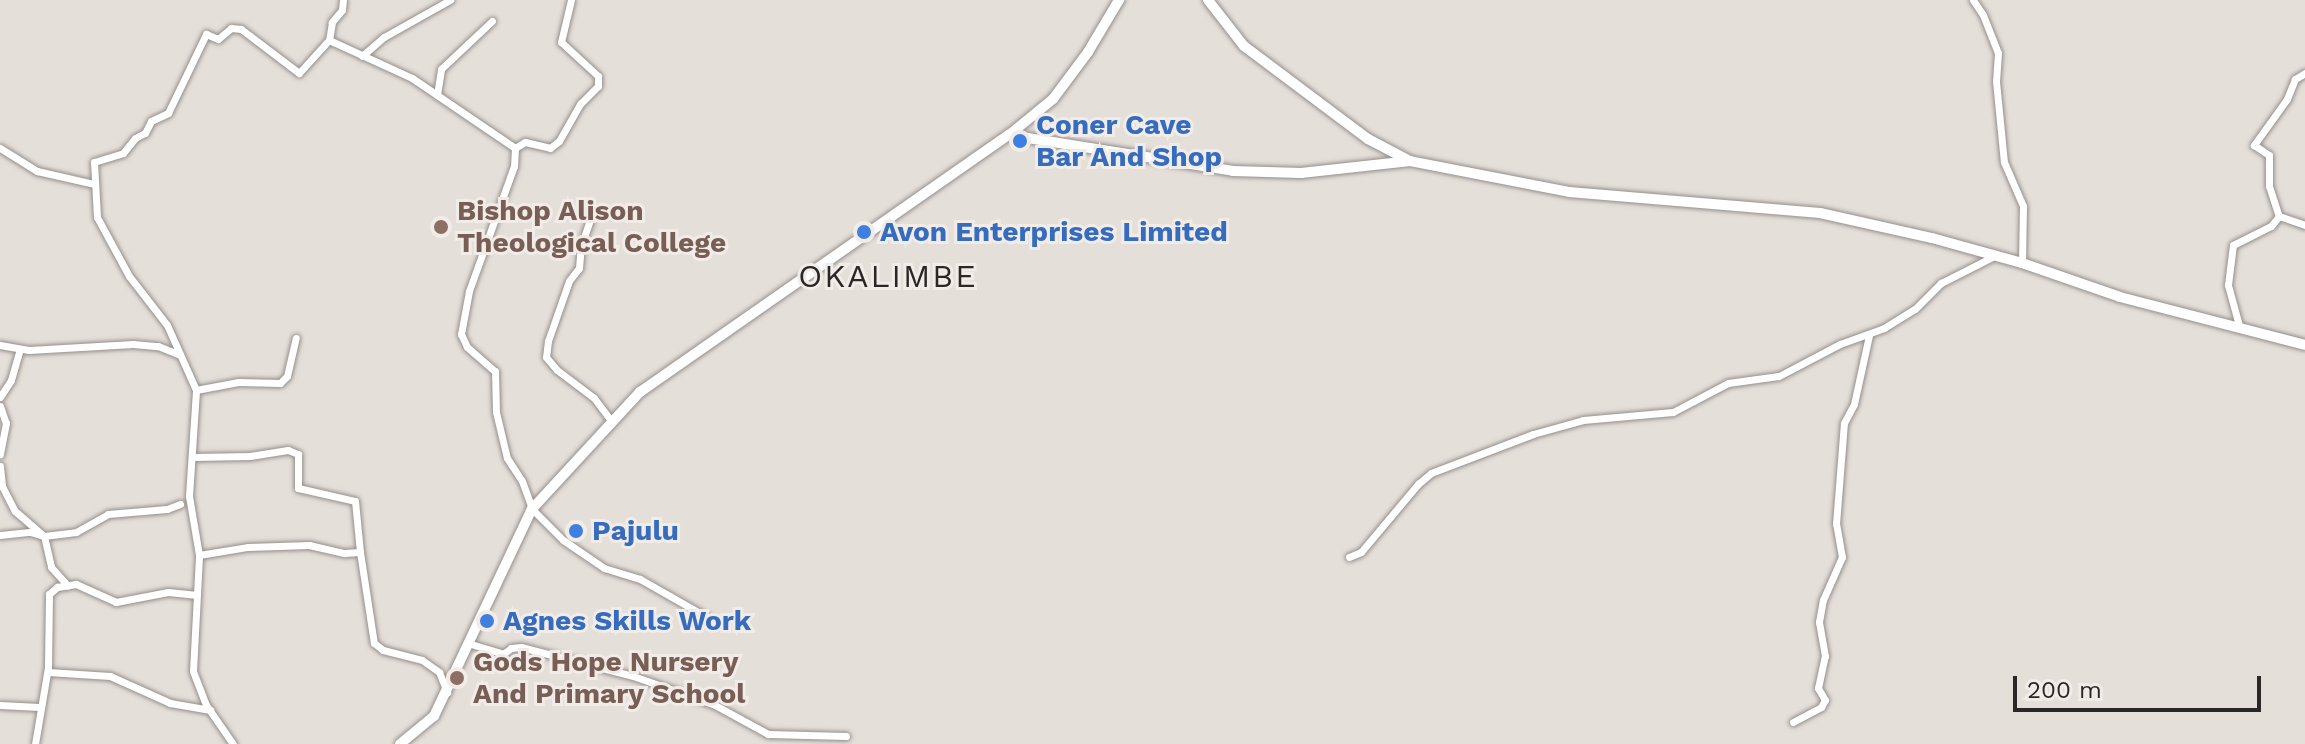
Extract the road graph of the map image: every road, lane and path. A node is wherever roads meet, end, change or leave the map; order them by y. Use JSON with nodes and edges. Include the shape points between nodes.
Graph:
{"nodes":[{"id":1,"x":343,"y":0,"type":"edge"},
{"id":2,"x":450,"y":0,"type":"edge"},
{"id":3,"x":571,"y":0,"type":"edge"},
{"id":4,"x":1119,"y":0,"type":"edge"},
{"id":5,"x":1208,"y":0,"type":"edge"},
{"id":6,"x":1973,"y":0,"type":"edge"},
{"id":7,"x":492,"y":21,"type":"dead end"},
{"id":8,"x":329,"y":40,"type":"junction"},
{"id":9,"x":362,"y":56,"type":"junction"},
{"id":10,"x":2305,"y":73,"type":"edge"},
{"id":11,"x":437,"y":95,"type":"junction"},
{"id":12,"x":1009,"y":135,"type":"junction"},
{"id":13,"x":0,"y":148,"type":"edge"},
{"id":14,"x":515,"y":148,"type":"junction"},
{"id":15,"x":1410,"y":161,"type":"junction"},
{"id":16,"x":94,"y":184,"type":"junction"},
{"id":17,"x":593,"y":211,"type":"dead end"},
{"id":18,"x":2279,"y":216,"type":"junction"},
{"id":19,"x":2305,"y":225,"type":"edge"},
{"id":20,"x":1992,"y":257,"type":"junction"},
{"id":21,"x":2022,"y":263,"type":"junction"},
{"id":22,"x":2240,"y":329,"type":"junction"},
{"id":23,"x":1869,"y":335,"type":"junction"},
{"id":24,"x":296,"y":338,"type":"dead end"},
{"id":25,"x":0,"y":345,"type":"edge"},
{"id":26,"x":2305,"y":345,"type":"edge"},
{"id":27,"x":20,"y":349,"type":"junction"},
{"id":28,"x":178,"y":354,"type":"junction"},
{"id":29,"x":196,"y":390,"type":"junction"},
{"id":30,"x":0,"y":397,"type":"edge"},
{"id":31,"x":0,"y":406,"type":"edge"},
{"id":32,"x":612,"y":422,"type":"junction"},
{"id":33,"x":0,"y":454,"type":"edge"},
{"id":34,"x":192,"y":457,"type":"junction"},
{"id":35,"x":0,"y":466,"type":"edge"},
{"id":36,"x":180,"y":504,"type":"dead end"},
{"id":37,"x":532,"y":509,"type":"junction"},
{"id":38,"x":0,"y":535,"type":"edge"},
{"id":39,"x":44,"y":536,"type":"junction"},
{"id":40,"x":360,"y":552,"type":"junction"},
{"id":41,"x":199,"y":555,"type":"junction"},
{"id":42,"x":1349,"y":557,"type":"dead end"},
{"id":43,"x":68,"y":586,"type":"junction"},
{"id":44,"x":195,"y":595,"type":"junction"},
{"id":45,"x":717,"y":623,"type":"dead end"},
{"id":46,"x":471,"y":644,"type":"junction"},
{"id":47,"x":48,"y":672,"type":"junction"},
{"id":48,"x":447,"y":692,"type":"junction"},
{"id":49,"x":0,"y":705,"type":"edge"},
{"id":50,"x":39,"y":707,"type":"junction"},
{"id":51,"x":210,"y":710,"type":"junction"},
{"id":52,"x":1793,"y":722,"type":"dead end"},
{"id":53,"x":846,"y":736,"type":"dead end"},
{"id":54,"x":35,"y":744,"type":"edge"},
{"id":55,"x":233,"y":744,"type":"edge"},
{"id":56,"x":400,"y":744,"type":"edge"}],
"edges":[{"from":1,"to":8,"type":"street"},
{"from":2,"to":9,"type":"street","via":[[384,37]]},
{"from":3,"to":14,"type":"street","via":[[561,44],[598,76],[598,86],[550,148],[525,142]]},
{"from":4,"to":12,"type":"street","via":[[1053,99]]},
{"from":5,"to":15,"type":"street","via":[[1244,46],[1266,64],[1368,139]]},
{"from":6,"to":21,"type":"street","via":[[1998,53],[2003,152],[2023,206]]},
{"from":7,"to":11,"type":"street","via":[[441,69]]},
{"from":8,"to":9,"type":"street"},
{"from":8,"to":16,"type":"street","via":[[299,73],[241,29],[231,28],[218,39],[206,34],[170,110],[151,121],[123,153],[94,162]]},
{"from":9,"to":11,"type":"street"},
{"from":10,"to":18,"type":"street","via":[[2295,79],[2287,99],[2255,140],[2256,149],[2269,155],[2269,186]]},
{"from":11,"to":14,"type":"street"},
{"from":12,"to":15,"type":"street","via":[[1233,171],[1301,173]]},
{"from":12,"to":32,"type":"street","via":[[649,385]]},
{"from":13,"to":16,"type":"street","via":[[37,171]]},
{"from":14,"to":37,"type":"street","via":[[514,166],[469,291],[461,334],[467,347],[495,371],[496,412],[507,458]]},
{"from":15,"to":20,"type":"street","via":[[1569,192],[1820,213]]},
{"from":16,"to":28,"type":"street","via":[[97,217],[129,276],[167,325]]},
{"from":17,"to":32,"type":"street","via":[[579,268],[569,281],[546,357],[594,398]]},
{"from":18,"to":19,"type":"street"},
{"from":18,"to":22,"type":"street","via":[[2271,226],[2233,245],[2228,285]]},
{"from":20,"to":21,"type":"street"},
{"from":20,"to":23,"type":"street","via":[[1941,283],[1915,309]]},
{"from":21,"to":22,"type":"street","via":[[2120,297]]},
{"from":22,"to":26,"type":"street"},
{"from":23,"to":42,"type":"street","via":[[1779,376],[1728,383],[1673,412],[1583,420],[1431,473],[1361,552]]},
{"from":23,"to":52,"type":"street","via":[[1854,404],[1844,423],[1836,524],[1842,557],[1819,622],[1825,656],[1818,688],[1825,700]]},
{"from":24,"to":29,"type":"street","via":[[287,376],[280,383],[238,382]]},
{"from":25,"to":27,"type":"street"},
{"from":27,"to":28,"type":"street","via":[[133,344]]},
{"from":27,"to":30,"type":"street"},
{"from":28,"to":29,"type":"street"},
{"from":29,"to":34,"type":"street"},
{"from":31,"to":33,"type":"street","via":[[6,423]]},
{"from":32,"to":37,"type":"street"},
{"from":34,"to":40,"type":"street","via":[[280,450],[298,454],[298,488],[355,501]]},
{"from":34,"to":41,"type":"street","via":[[190,507]]},
{"from":35,"to":39,"type":"street","via":[[2,486],[15,511]]},
{"from":36,"to":39,"type":"street","via":[[108,514],[76,532]]},
{"from":37,"to":45,"type":"street","via":[[563,540],[604,568],[640,579]]},
{"from":37,"to":46,"type":"street"},
{"from":38,"to":39,"type":"street"},
{"from":39,"to":43,"type":"street","via":[[51,567]]},
{"from":40,"to":41,"type":"street","via":[[309,545]]},
{"from":40,"to":48,"type":"street","via":[[374,643],[422,660],[439,672]]},
{"from":41,"to":44,"type":"street"},
{"from":43,"to":44,"type":"street","via":[[80,585],[116,602],[168,592]]},
{"from":43,"to":47,"type":"street","via":[[57,587],[48,596]]},
{"from":44,"to":51,"type":"street","via":[[193,671]]},
{"from":46,"to":48,"type":"street"},
{"from":46,"to":53,"type":"street","via":[[503,654],[521,647],[633,676],[713,704],[768,734]]},
{"from":47,"to":50,"type":"street"},
{"from":47,"to":51,"type":"street","via":[[110,676],[170,703]]},
{"from":48,"to":56,"type":"street","via":[[433,718]]},
{"from":49,"to":50,"type":"street"},
{"from":50,"to":54,"type":"street"},
{"from":51,"to":55,"type":"street"}]}
